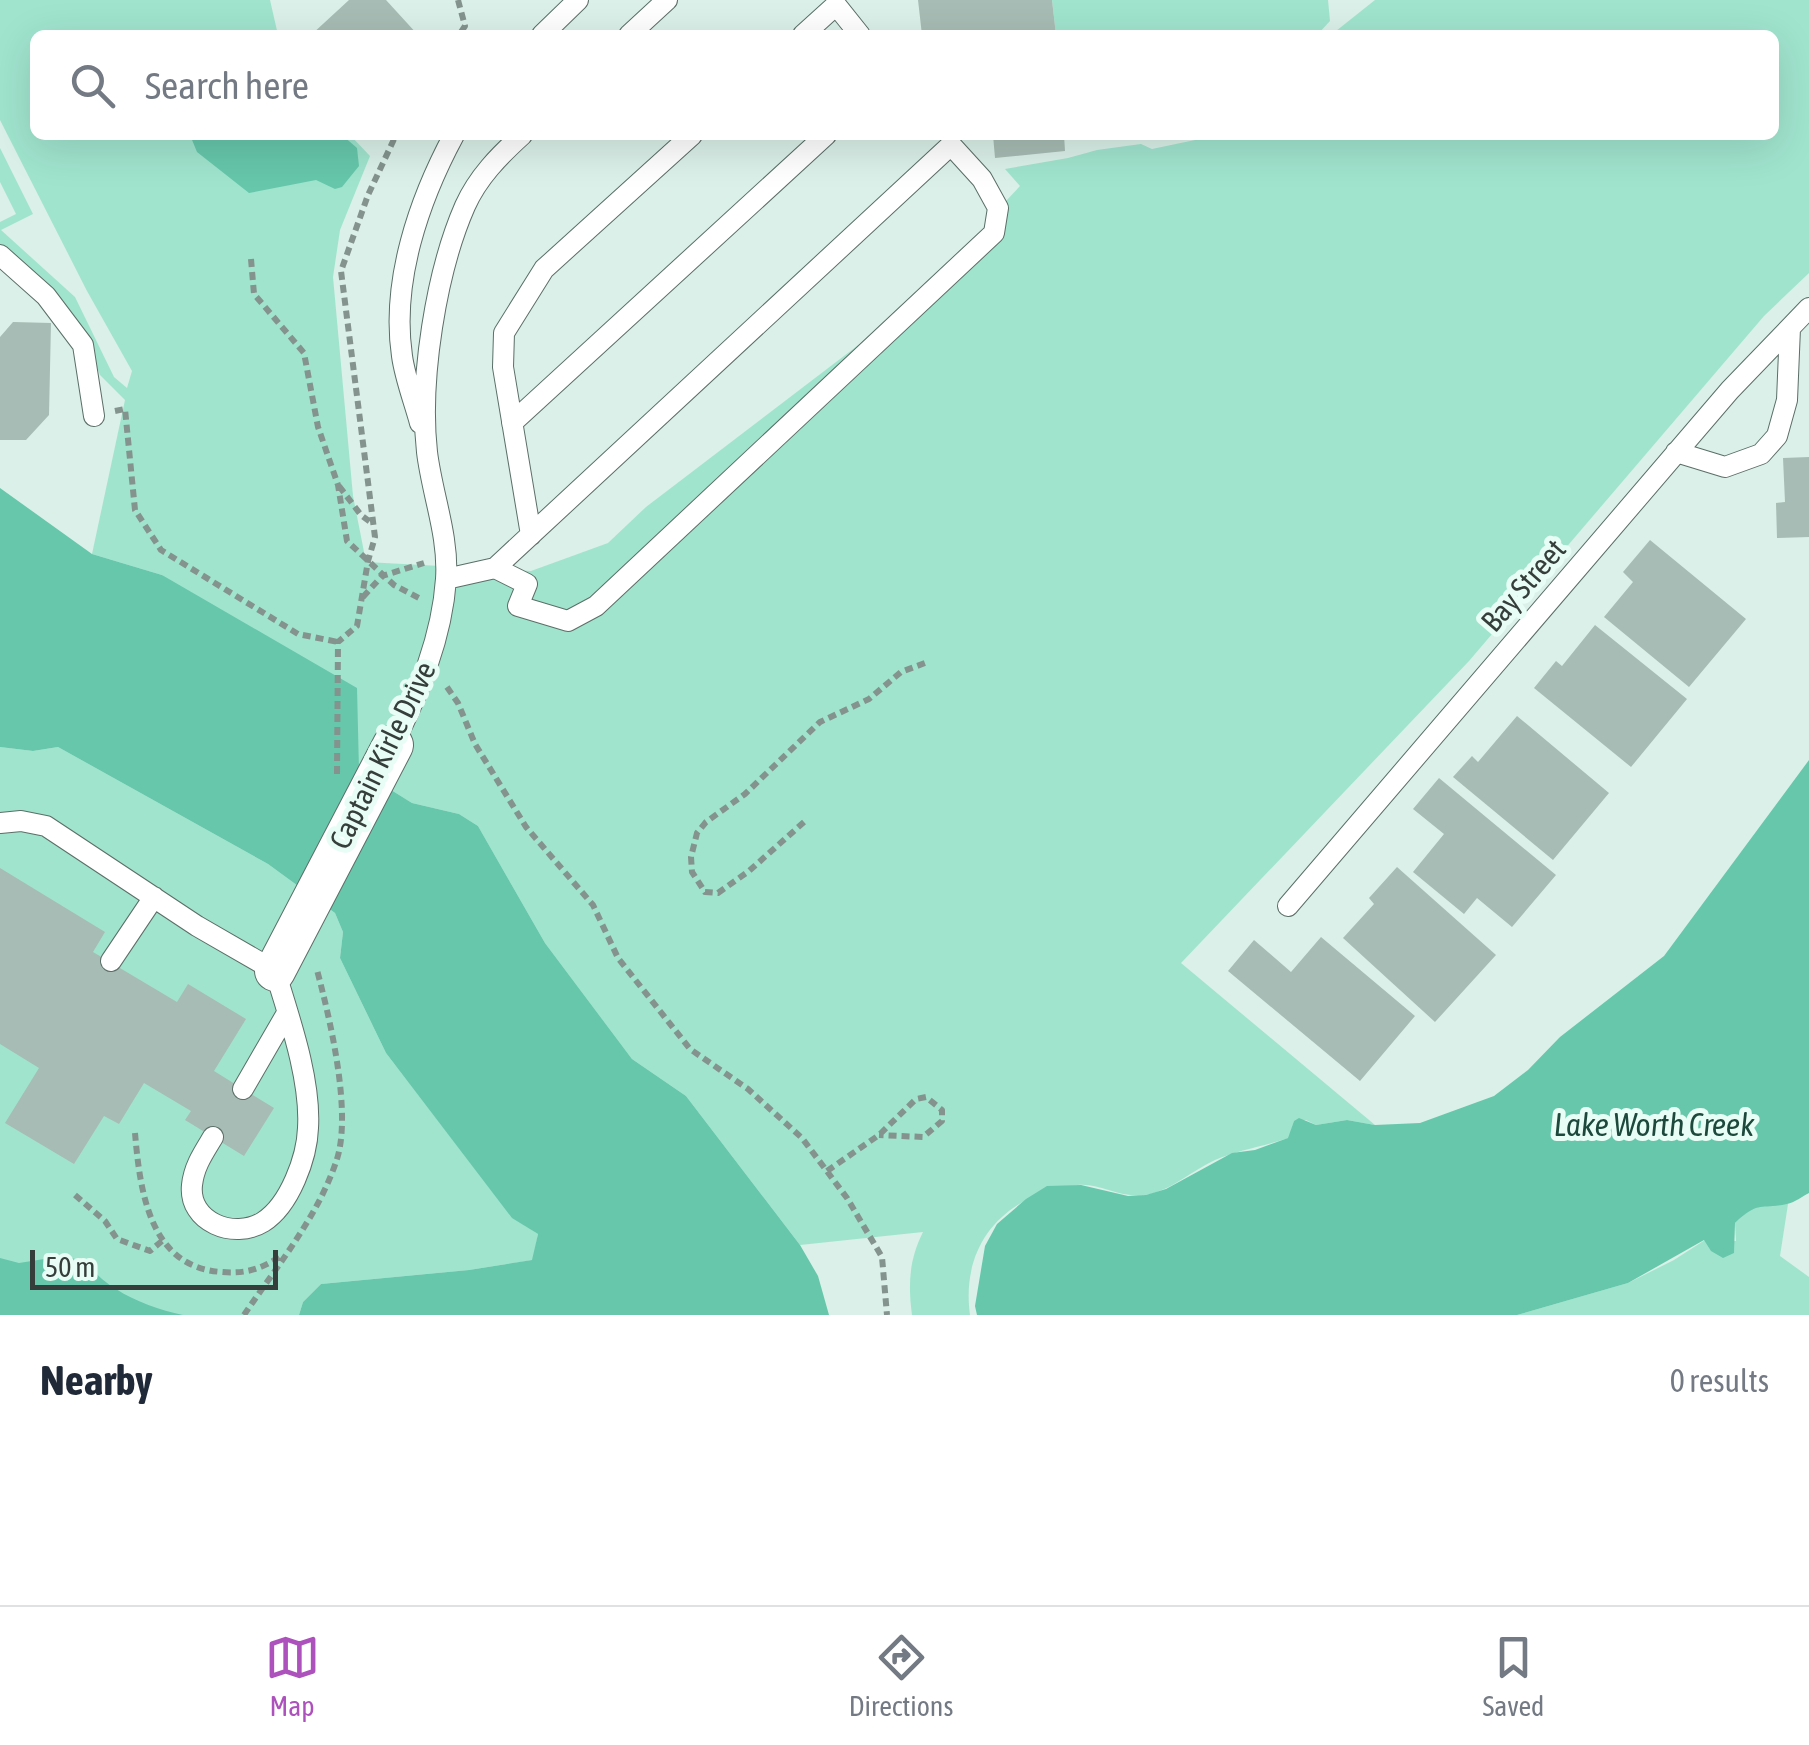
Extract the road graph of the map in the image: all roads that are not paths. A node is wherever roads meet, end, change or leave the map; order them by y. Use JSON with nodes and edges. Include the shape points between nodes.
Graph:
{"nodes":[{"id":1,"x":578,"y":0,"type":"edge"},
{"id":2,"x":667,"y":0,"type":"edge"},
{"id":3,"x":834,"y":3,"type":"edge"},
{"id":4,"x":547,"y":30,"type":"edge"},
{"id":5,"x":635,"y":30,"type":"edge"},
{"id":6,"x":808,"y":30,"type":"edge"},
{"id":7,"x":856,"y":30,"type":"edge"},
{"id":8,"x":451,"y":140,"type":"edge"},
{"id":9,"x":517,"y":140,"type":"edge"},
{"id":10,"x":686,"y":140,"type":"edge"},
{"id":11,"x":821,"y":140,"type":"edge"},
{"id":12,"x":947,"y":140,"type":"edge"},
{"id":13,"x":0,"y":255,"type":"edge"},
{"id":14,"x":1809,"y":308,"type":"edge"},
{"id":15,"x":1790,"y":328,"type":"junction"},
{"id":16,"x":94,"y":416,"type":"road end"},
{"id":17,"x":512,"y":423,"type":"junction"},
{"id":18,"x":426,"y":449,"type":"junction"},
{"id":19,"x":1676,"y":452,"type":"junction"},
{"id":20,"x":530,"y":535,"type":"junction"},
{"id":21,"x":495,"y":568,"type":"junction"},
{"id":22,"x":446,"y":579,"type":"junction"},
{"id":23,"x":393,"y":745,"type":"joint"},
{"id":24,"x":0,"y":823,"type":"edge"},
{"id":25,"x":154,"y":897,"type":"junction"},
{"id":26,"x":1288,"y":906,"type":"dead end"},
{"id":27,"x":282,"y":957,"type":"junction"},
{"id":28,"x":111,"y":961,"type":"dead end"},
{"id":29,"x":287,"y":1013,"type":"junction"},
{"id":30,"x":243,"y":1089,"type":"dead end"},
{"id":31,"x":213,"y":1136,"type":"dead end"}],
"edges":[{"from":1,"to":4,"type":"lane"},
{"from":2,"to":5,"type":"lane"},
{"from":3,"to":6,"type":"lane"},
{"from":3,"to":7,"type":"lane"},
{"from":8,"to":18,"type":"lane","via":[[430,180],[400,304],[402,356]]},
{"from":9,"to":18,"type":"lane","name":"Captain Kirle Drive","via":[[466,204],[448,256],[428,342]]},
{"from":10,"to":17,"type":"lane","via":[[544,269],[523,298],[504,333]]},
{"from":11,"to":17,"type":"lane"},
{"from":12,"to":20,"type":"lane"},
{"from":12,"to":21,"type":"lane","via":[[998,208],[994,234],[596,606],[568,621],[518,606],[527,584]]},
{"from":13,"to":16,"type":"lane","via":[[46,296],[83,344]]},
{"from":14,"to":15,"type":"lane","name":"Bay Street"},
{"from":15,"to":19,"type":"lane","name":"Bay Street"},
{"from":15,"to":19,"type":"lane","via":[[1777,436],[1760,454],[1725,466]]},
{"from":17,"to":20,"type":"lane"},
{"from":18,"to":22,"type":"lane","name":"Captain Kirle Drive"},
{"from":19,"to":26,"type":"lane","name":"Bay Street"},
{"from":20,"to":21,"type":"lane"},
{"from":21,"to":22,"type":"lane"},
{"from":22,"to":23,"type":"lane","name":"Captain Kirle Drive","via":[[430,664]]},
{"from":23,"to":27,"type":"street","name":"Captain Kirle Drive"},
{"from":24,"to":25,"type":"lane","via":[[46,826]]},
{"from":25,"to":27,"type":"lane"},
{"from":25,"to":28,"type":"lane"},
{"from":27,"to":29,"type":"lane"},
{"from":29,"to":30,"type":"lane"},
{"from":29,"to":31,"type":"lane","via":[[308,1100],[308,1132],[294,1181],[263,1222],[225,1228],[196,1208],[191,1188]]}]}
